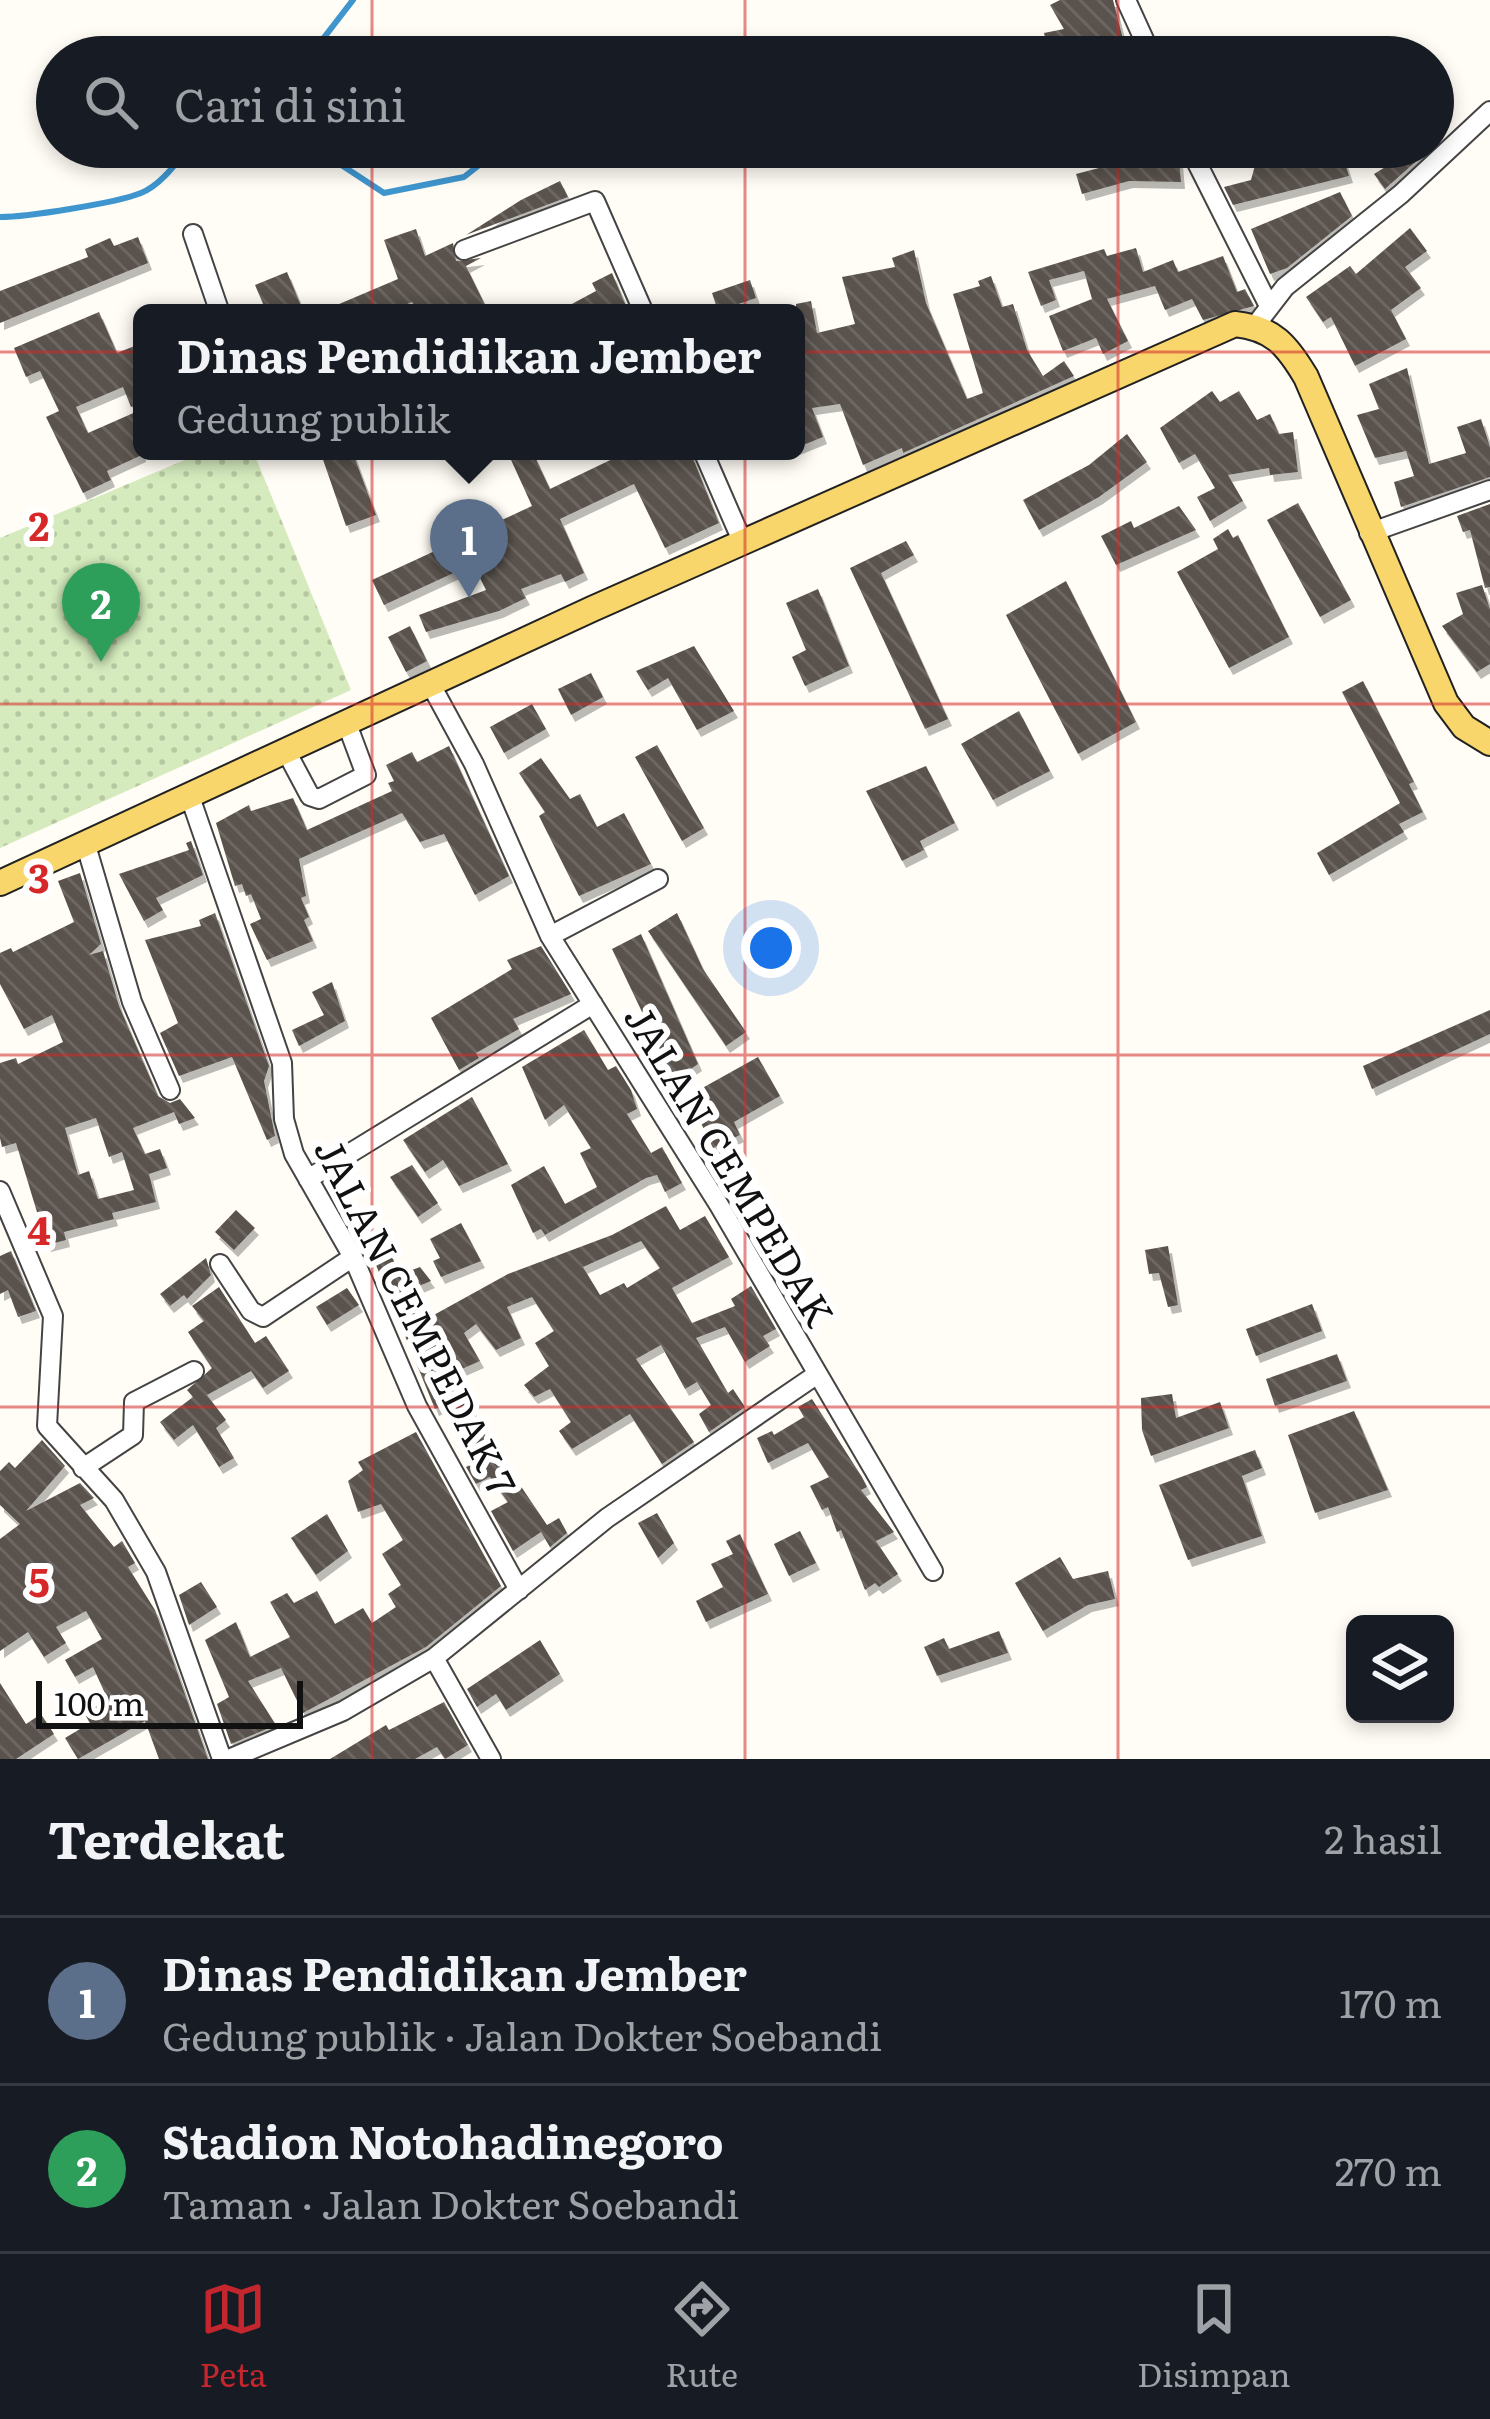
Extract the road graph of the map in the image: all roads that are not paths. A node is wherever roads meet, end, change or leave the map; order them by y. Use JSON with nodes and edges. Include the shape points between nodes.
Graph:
{"nodes":[{"id":1,"x":1126,"y":0,"type":"edge"},
{"id":2,"x":1142,"y":36,"type":"edge"},
{"id":3,"x":1487,"y":117,"type":"edge"},
{"id":4,"x":1454,"y":146,"type":"edge"},
{"id":5,"x":1198,"y":168,"type":"edge"},
{"id":6,"x":1429,"y":168,"type":"edge"},
{"id":7,"x":193,"y":234,"type":"dead end"},
{"id":8,"x":464,"y":250,"type":"dead end"},
{"id":9,"x":217,"y":304,"type":"edge"},
{"id":10,"x":640,"y":304,"type":"edge"},
{"id":11,"x":1262,"y":315,"type":"junction"},
{"id":12,"x":707,"y":460,"type":"edge"},
{"id":13,"x":1490,"y":490,"type":"edge"},
{"id":14,"x":1369,"y":533,"type":"junction"},
{"id":15,"x":743,"y":542,"type":"junction"},
{"id":16,"x":431,"y":685,"type":"junction"},
{"id":17,"x":347,"y":724,"type":"junction"},
{"id":18,"x":1490,"y":743,"type":"edge"},
{"id":19,"x":286,"y":751,"type":"junction"},
{"id":20,"x":188,"y":794,"type":"junction"},
{"id":21,"x":85,"y":842,"type":"junction"},
{"id":22,"x":658,"y":879,"type":"dead end"},
{"id":23,"x":0,"y":883,"type":"edge"},
{"id":24,"x":550,"y":935,"type":"junction"},
{"id":25,"x":593,"y":1004,"type":"junction"},
{"id":26,"x":170,"y":1090,"type":"dead end"},
{"id":27,"x":308,"y":1180,"type":"junction"},
{"id":28,"x":0,"y":1191,"type":"edge"},
{"id":29,"x":353,"y":1257,"type":"junction"},
{"id":30,"x":220,"y":1264,"type":"dead end"},
{"id":31,"x":194,"y":1371,"type":"dead end"},
{"id":32,"x":816,"y":1375,"type":"junction"},
{"id":33,"x":83,"y":1468,"type":"junction"},
{"id":34,"x":933,"y":1571,"type":"dead end"},
{"id":35,"x":519,"y":1590,"type":"junction"},
{"id":36,"x":434,"y":1658,"type":"junction"},
{"id":37,"x":226,"y":1759,"type":"edge"},
{"id":38,"x":491,"y":1759,"type":"edge"}],
"edges":[{"from":1,"to":2,"type":"street"},
{"from":3,"to":4,"type":"street"},
{"from":5,"to":11,"type":"street"},
{"from":6,"to":11,"type":"street"},
{"from":7,"to":9,"type":"street"},
{"from":8,"to":10,"type":"street","via":[[596,201]]},
{"from":11,"to":14,"type":"main road","via":[[1306,377]]},
{"from":11,"to":15,"type":"main road","via":[[1213,329]]},
{"from":12,"to":15,"type":"street"},
{"from":13,"to":14,"type":"street"},
{"from":14,"to":18,"type":"main road","via":[[1446,703]]},
{"from":15,"to":16,"type":"main road"},
{"from":16,"to":17,"type":"main road"},
{"from":16,"to":24,"type":"street","name":"JALAN CEMPEDAK"},
{"from":17,"to":19,"type":"main road"},
{"from":17,"to":19,"type":"street","via":[[366,775],[319,799]]},
{"from":19,"to":20,"type":"main road"},
{"from":20,"to":21,"type":"main road"},
{"from":20,"to":27,"type":"street","name":"JALAN CEMPEDAK 7","via":[[282,1063],[284,1119]]},
{"from":21,"to":23,"type":"main road"},
{"from":21,"to":26,"type":"street","via":[[132,1002]]},
{"from":22,"to":24,"type":"street"},
{"from":24,"to":25,"type":"street","name":"JALAN CEMPEDAK"},
{"from":25,"to":27,"type":"street"},
{"from":25,"to":32,"type":"street","name":"JALAN CEMPEDAK"},
{"from":27,"to":29,"type":"street","name":"JALAN CEMPEDAK 7"},
{"from":28,"to":33,"type":"street","via":[[53,1316],[47,1426]]},
{"from":29,"to":30,"type":"street","via":[[263,1317]]},
{"from":29,"to":35,"type":"street","name":"JALAN CEMPEDAK 7","via":[[409,1390]]},
{"from":31,"to":33,"type":"street","via":[[134,1402],[133,1435]]},
{"from":32,"to":34,"type":"street"},
{"from":32,"to":35,"type":"street","name":"JALAN CEMPEDAK"},
{"from":33,"to":37,"type":"street","via":[[114,1500],[156,1572]]},
{"from":35,"to":36,"type":"street","name":"JALAN CEMPEDAK"},
{"from":36,"to":37,"type":"street","name":"JALAN CEMPEDAK","via":[[343,1711]]},
{"from":36,"to":38,"type":"street"}]}
